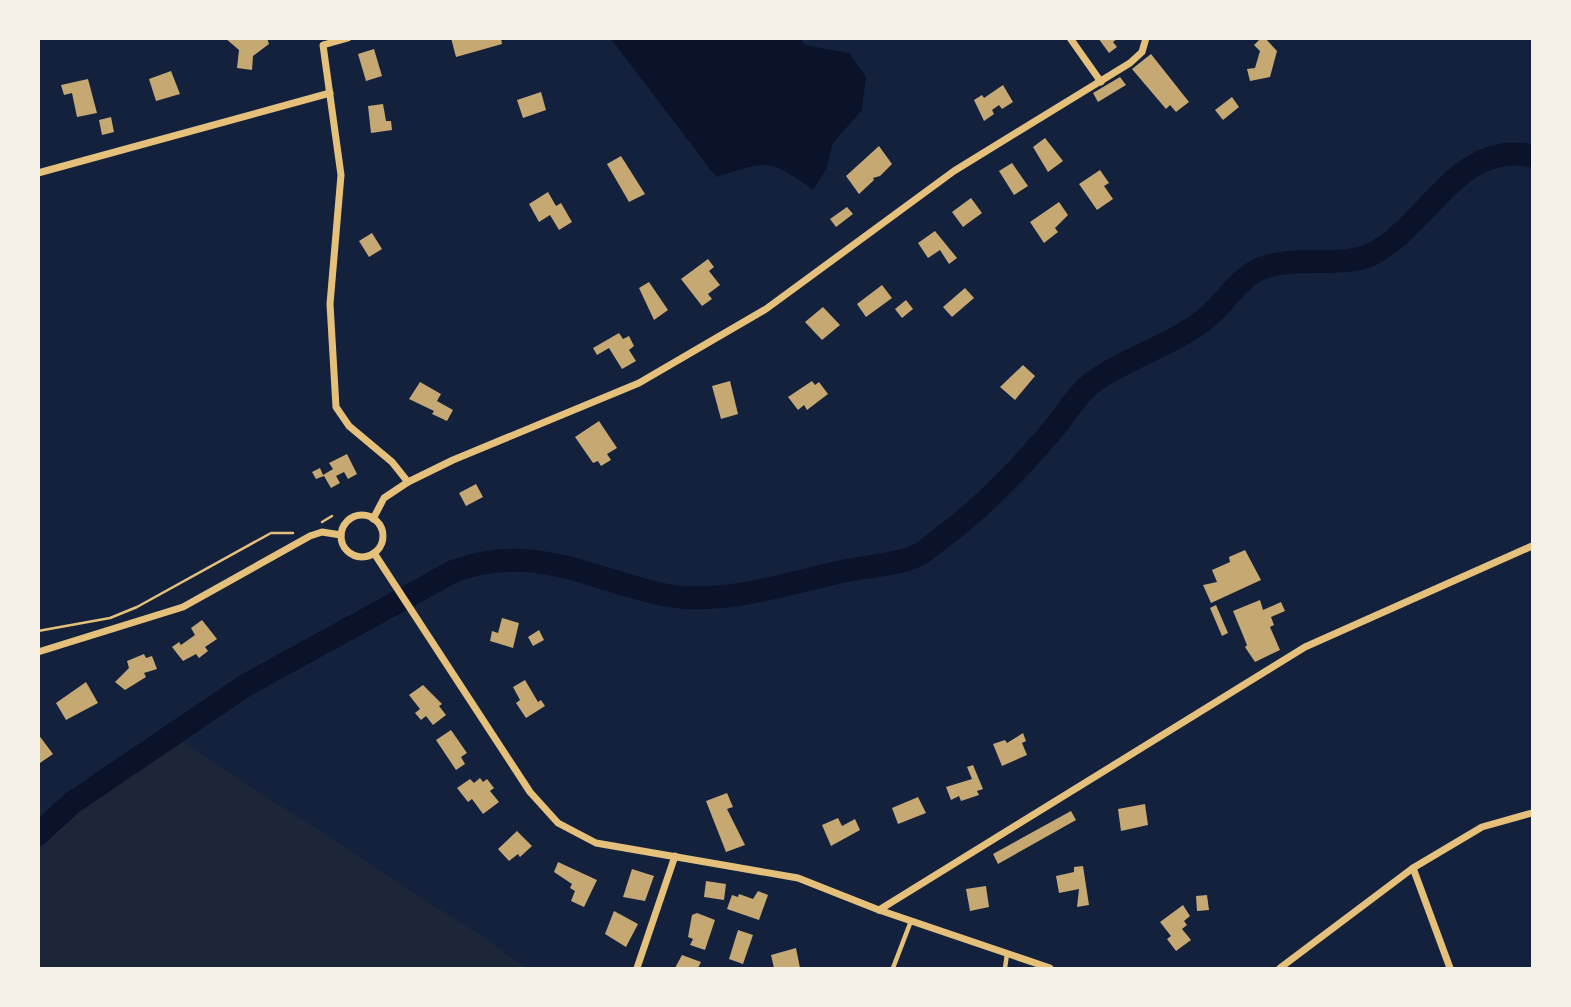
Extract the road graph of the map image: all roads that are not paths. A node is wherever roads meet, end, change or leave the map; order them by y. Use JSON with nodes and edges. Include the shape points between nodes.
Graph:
{"nodes":[{"id":1,"x":348,"y":38,"type":"edge"},
{"id":2,"x":1070,"y":38,"type":"edge"},
{"id":3,"x":1146,"y":38,"type":"edge"},
{"id":4,"x":321,"y":42,"type":"edge"},
{"id":5,"x":1101,"y":82,"type":"junction"},
{"id":6,"x":330,"y":93,"type":"junction"},
{"id":7,"x":38,"y":173,"type":"edge"},
{"id":8,"x":408,"y":482,"type":"junction"},
{"id":9,"x":373,"y":519,"type":"junction"},
{"id":10,"x":341,"y":535,"type":"junction"},
{"id":11,"x":1532,"y":546,"type":"edge"},
{"id":12,"x":374,"y":553,"type":"junction"},
{"id":13,"x":38,"y":652,"type":"edge"},
{"id":14,"x":1532,"y":813,"type":"edge"},
{"id":15,"x":675,"y":856,"type":"junction"},
{"id":16,"x":1413,"y":868,"type":"junction"},
{"id":17,"x":878,"y":910,"type":"junction"},
{"id":18,"x":911,"y":921,"type":"junction"},
{"id":19,"x":1007,"y":954,"type":"junction"},
{"id":20,"x":637,"y":968,"type":"edge"},
{"id":21,"x":893,"y":968,"type":"edge"},
{"id":22,"x":1005,"y":968,"type":"edge"},
{"id":23,"x":1050,"y":968,"type":"edge"},
{"id":24,"x":1280,"y":968,"type":"edge"},
{"id":25,"x":1450,"y":968,"type":"edge"}],
"edges":[{"from":1,"to":4,"type":"street"},
{"from":2,"to":5,"type":"street"},
{"from":3,"to":5,"type":"street","via":[[1142,52]]},
{"from":4,"to":6,"type":"street"},
{"from":5,"to":8,"type":"street","via":[[954,171],[766,309],[682,360],[593,404]]},
{"from":6,"to":7,"type":"street"},
{"from":6,"to":8,"type":"street","via":[[341,175],[330,304],[336,407],[349,426],[392,461]]},
{"from":8,"to":9,"type":"street","via":[[384,499]]},
{"from":9,"to":10,"type":"street","via":[[355,516],[345,523]]},
{"from":9,"to":12,"type":"street","via":[[382,536]]},
{"from":10,"to":12,"type":"street","via":[[344,547],[355,555]]},
{"from":10,"to":13,"type":"street","via":[[310,536],[183,607]]},
{"from":11,"to":17,"type":"street","via":[[1305,646]]},
{"from":12,"to":15,"type":"street","via":[[530,792],[558,823],[596,843]]},
{"from":14,"to":16,"type":"street","via":[[1482,827]]},
{"from":15,"to":17,"type":"street","via":[[798,878]]},
{"from":15,"to":20,"type":"street"},
{"from":16,"to":24,"type":"street"},
{"from":16,"to":25,"type":"street"},
{"from":17,"to":18,"type":"street"},
{"from":18,"to":19,"type":"street"},
{"from":18,"to":21,"type":"lane"},
{"from":19,"to":22,"type":"lane"},
{"from":19,"to":23,"type":"street"}]}
